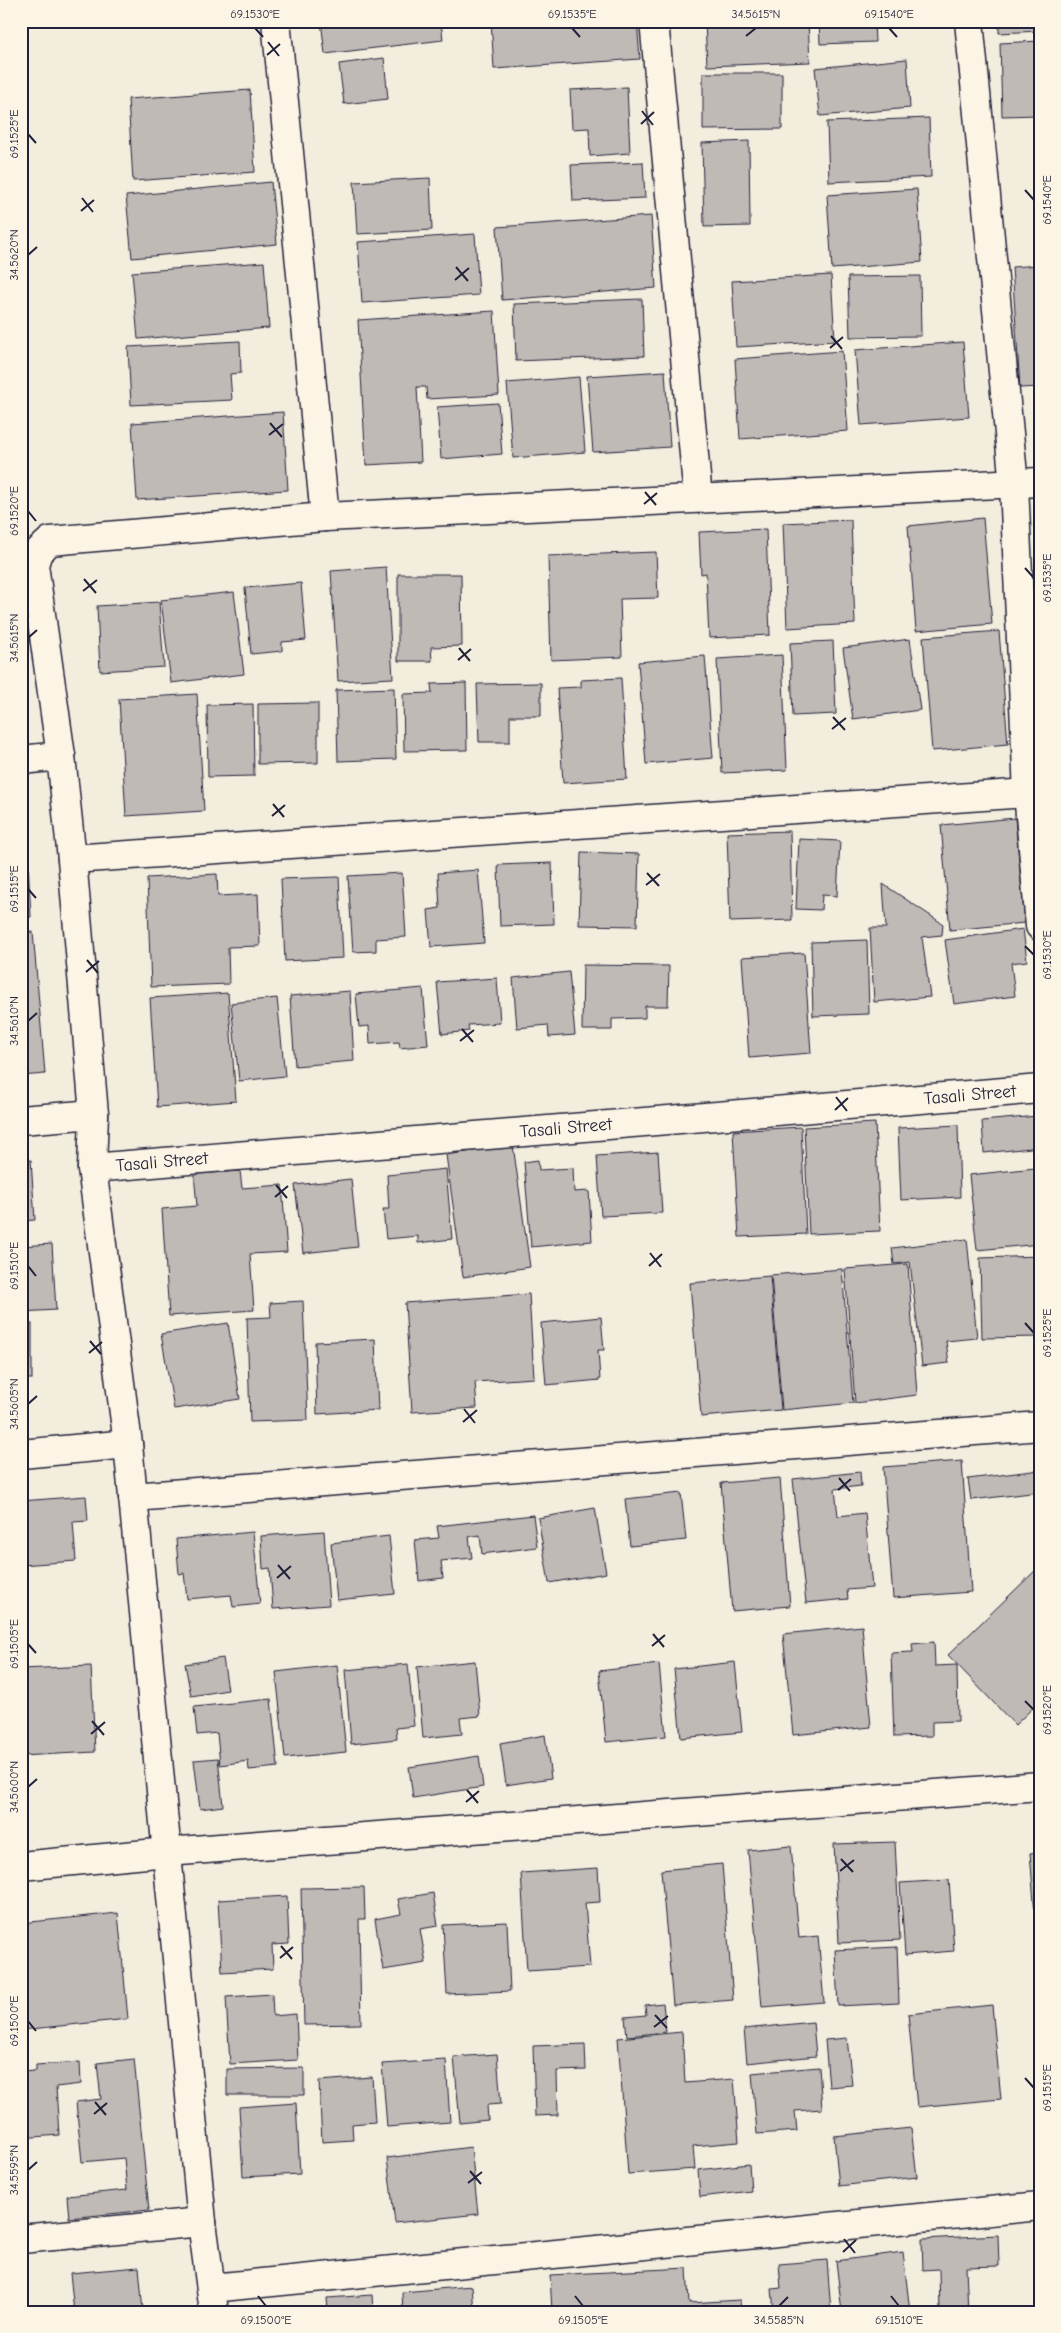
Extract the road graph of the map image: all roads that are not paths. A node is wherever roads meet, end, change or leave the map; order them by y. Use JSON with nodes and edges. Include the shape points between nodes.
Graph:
{"nodes":[{"id":1,"x":276,"y":21,"type":"edge"},
{"id":2,"x":654,"y":21,"type":"edge"},
{"id":3,"x":969,"y":21,"type":"edge"},
{"id":4,"x":1027,"y":483,"type":"edge"},
{"id":5,"x":698,"y":498,"type":"junction"},
{"id":6,"x":325,"y":517,"type":"junction"},
{"id":7,"x":61,"y":756,"type":"junction"},
{"id":8,"x":21,"y":760,"type":"edge"},
{"id":9,"x":1028,"y":793,"type":"junction"},
{"id":10,"x":72,"y":859,"type":"junction"},
{"id":11,"x":1040,"y":926,"type":"edge"},
{"id":12,"x":1040,"y":1089,"type":"edge"},
{"id":13,"x":94,"y":1114,"type":"junction"},
{"id":14,"x":21,"y":1120,"type":"edge"},
{"id":15,"x":92,"y":1168,"type":"junction"},
{"id":16,"x":1040,"y":1426,"type":"edge"},
{"id":17,"x":128,"y":1444,"type":"junction"},
{"id":18,"x":21,"y":1454,"type":"edge"},
{"id":19,"x":133,"y":1497,"type":"junction"},
{"id":20,"x":1040,"y":1786,"type":"edge"},
{"id":21,"x":167,"y":1852,"type":"junction"},
{"id":22,"x":21,"y":1866,"type":"edge"},
{"id":23,"x":1040,"y":2206,"type":"edge"},
{"id":24,"x":202,"y":2222,"type":"junction"},
{"id":25,"x":21,"y":2238,"type":"edge"},
{"id":26,"x":213,"y":2300,"type":"edge"}],
"edges":[{"from":1,"to":6,"type":"street"},
{"from":2,"to":5,"type":"street"},
{"from":3,"to":4,"type":"street"},
{"from":4,"to":5,"type":"street"},
{"from":4,"to":9,"type":"street"},
{"from":5,"to":6,"type":"street"},
{"from":6,"to":7,"type":"street","via":[[50,541],[38,552],[34,565]]},
{"from":7,"to":8,"type":"street"},
{"from":7,"to":10,"type":"street"},
{"from":9,"to":10,"type":"street"},
{"from":9,"to":11,"type":"street"},
{"from":10,"to":13,"type":"street"},
{"from":12,"to":15,"type":"street","name":"Tasali Street"},
{"from":13,"to":14,"type":"street"},
{"from":13,"to":15,"type":"street"},
{"from":15,"to":17,"type":"street"},
{"from":16,"to":19,"type":"street"},
{"from":17,"to":18,"type":"street"},
{"from":17,"to":19,"type":"street"},
{"from":19,"to":21,"type":"street"},
{"from":20,"to":21,"type":"street"},
{"from":21,"to":22,"type":"street"},
{"from":21,"to":24,"type":"street"},
{"from":23,"to":26,"type":"street"},
{"from":24,"to":25,"type":"street"},
{"from":24,"to":26,"type":"street"}]}
